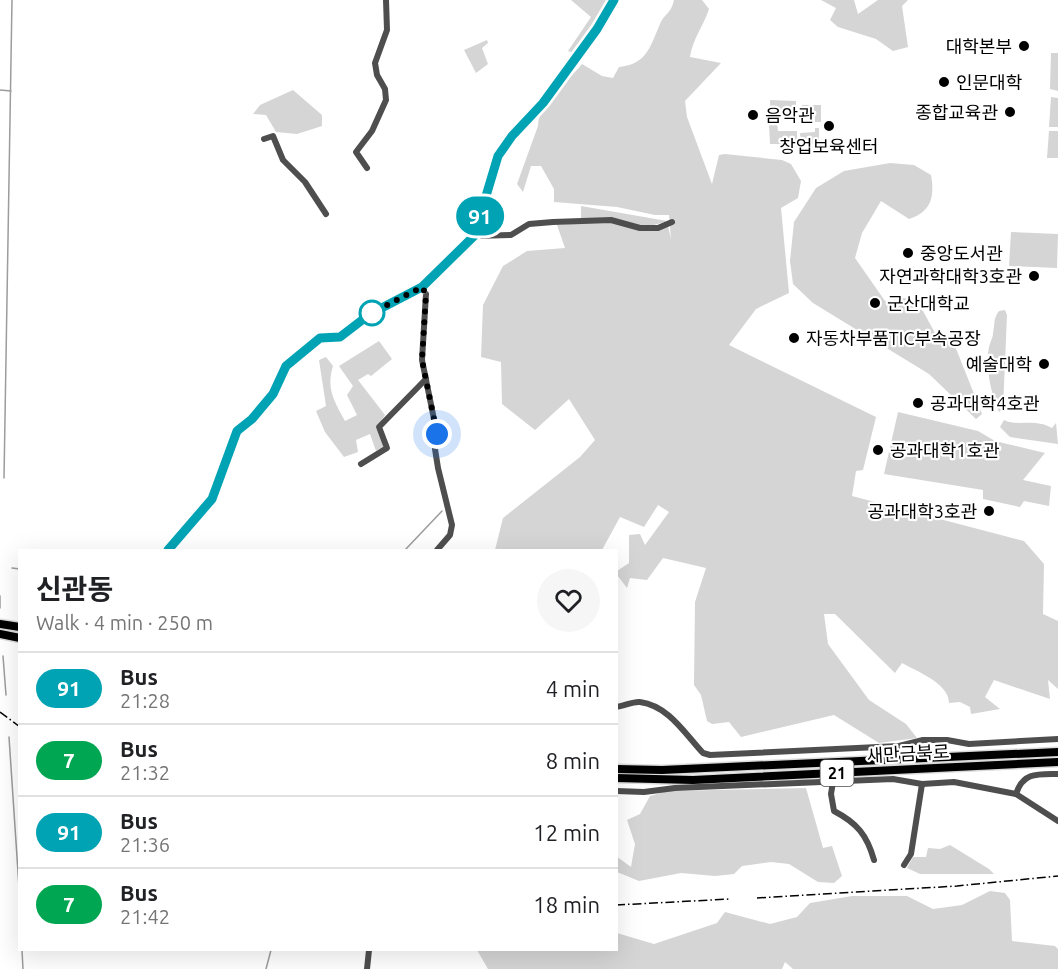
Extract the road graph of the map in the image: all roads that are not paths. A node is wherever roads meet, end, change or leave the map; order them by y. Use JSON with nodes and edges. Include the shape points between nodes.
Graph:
{"nodes":[{"id":1,"x":386,"y":0,"type":"edge"},
{"id":2,"x":614,"y":0,"type":"edge"},
{"id":3,"x":264,"y":139,"type":"dead end"},
{"id":4,"x":367,"y":168,"type":"dead end"},
{"id":5,"x":326,"y":214,"type":"dead end"},
{"id":6,"x":672,"y":222,"type":"dead end"},
{"id":7,"x":474,"y":236,"type":"junction"},
{"id":8,"x":422,"y":287,"type":"junction"},
{"id":9,"x":426,"y":379,"type":"junction"},
{"id":10,"x":361,"y":464,"type":"dead end"},
{"id":11,"x":169,"y":549,"type":"edge"},
{"id":12,"x":438,"y":549,"type":"edge"},
{"id":13,"x":0,"y":624,"type":"edge"},
{"id":14,"x":18,"y":627,"type":"edge"},
{"id":15,"x":0,"y":634,"type":"edge"},
{"id":16,"x":18,"y":638,"type":"edge"},
{"id":17,"x":618,"y":707,"type":"edge"},
{"id":18,"x":1058,"y":739,"type":"edge"},
{"id":19,"x":1058,"y":752,"type":"edge"},
{"id":20,"x":1058,"y":762,"type":"edge"},
{"id":21,"x":618,"y":768,"type":"edge"},
{"id":22,"x":1058,"y":774,"type":"edge"},
{"id":23,"x":618,"y":778,"type":"edge"},
{"id":24,"x":833,"y":782,"type":"junction"},
{"id":25,"x":922,"y":784,"type":"junction"},
{"id":26,"x":618,"y":791,"type":"edge"},
{"id":27,"x":1016,"y":794,"type":"junction"},
{"id":28,"x":1058,"y":820,"type":"edge"},
{"id":29,"x":874,"y":860,"type":"dead end"},
{"id":30,"x":904,"y":865,"type":"dead end"},
{"id":31,"x":369,"y":951,"type":"edge"},
{"id":32,"x":367,"y":969,"type":"edge"}],
"edges":[{"from":1,"to":4,"type":"street","via":[[387,30],[375,63],[386,100],[372,131],[356,152]]},
{"from":2,"to":7,"type":"street","via":[[543,103],[498,156]]},
{"from":3,"to":5,"type":"street","via":[[273,136],[283,160],[305,182]]},
{"from":6,"to":7,"type":"street","via":[[658,228],[640,228],[611,220],[553,222],[529,224],[511,235]]},
{"from":7,"to":8,"type":"street"},
{"from":8,"to":9,"type":"street","via":[[426,294],[422,360]]},
{"from":8,"to":11,"type":"street","via":[[370,314],[340,337],[320,338],[286,366],[273,394],[237,431],[212,499]]},
{"from":9,"to":10,"type":"street","via":[[379,427],[387,448]]},
{"from":9,"to":12,"type":"street","via":[[437,434],[438,468],[452,525],[450,535]]},
{"from":13,"to":14,"type":"highway"},
{"from":15,"to":16,"type":"highway"},
{"from":17,"to":18,"type":"street","via":[[638,702],[663,712],[710,755],[899,746],[923,740],[969,744]]},
{"from":19,"to":21,"type":"highway","name":"새만금북로","number":"21","via":[[662,770]]},
{"from":20,"to":23,"type":"highway","name":"새만금북로","number":"21","via":[[693,780]]},
{"from":22,"to":27,"type":"street","via":[[1032,774],[1020,783]]},
{"from":24,"to":25,"type":"street","via":[[893,779]]},
{"from":24,"to":26,"type":"street"},
{"from":24,"to":29,"type":"street","via":[[834,811],[869,841]]},
{"from":25,"to":27,"type":"street","via":[[954,782]]},
{"from":25,"to":30,"type":"street","via":[[911,854]]},
{"from":27,"to":28,"type":"street"},
{"from":31,"to":32,"type":"street"}]}
